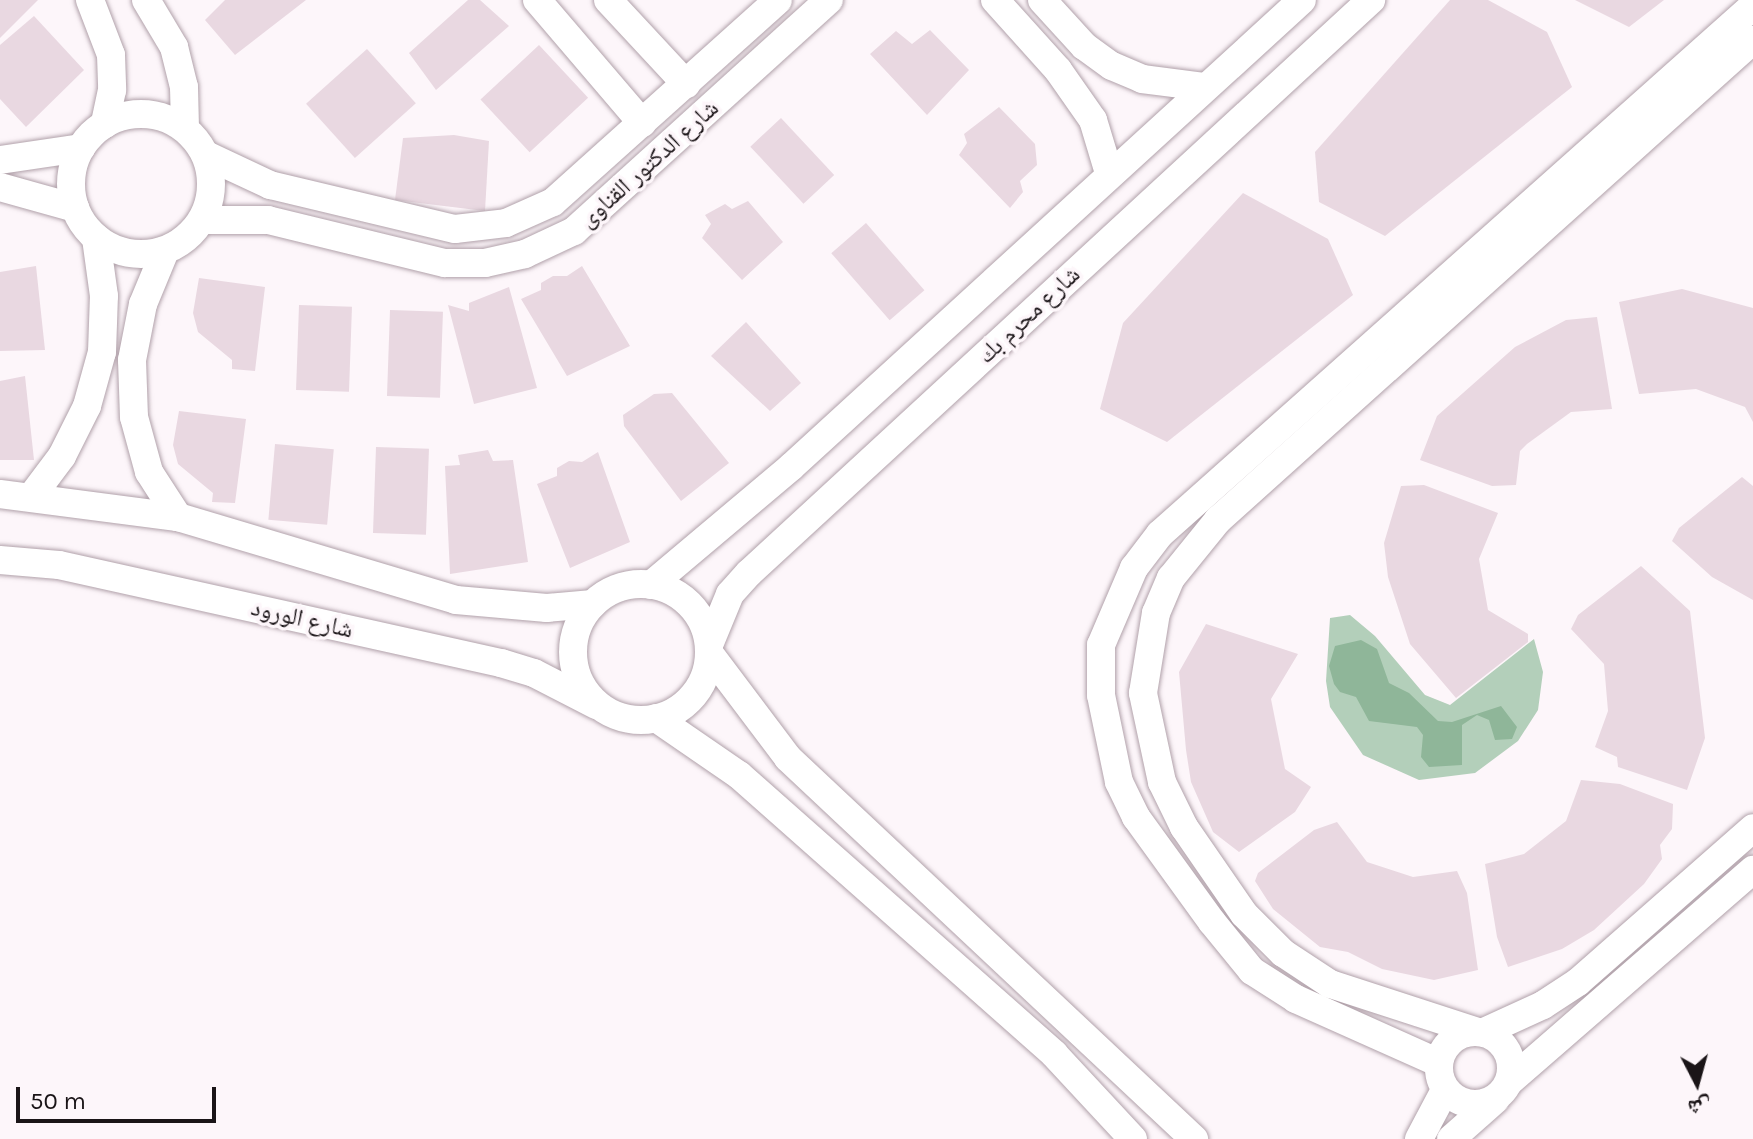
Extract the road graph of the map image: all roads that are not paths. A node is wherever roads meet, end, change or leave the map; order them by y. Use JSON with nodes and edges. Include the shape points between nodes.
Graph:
{"nodes":[{"id":1,"x":90,"y":0,"type":"edge"},
{"id":2,"x":146,"y":0,"type":"edge"},
{"id":3,"x":537,"y":0,"type":"edge"},
{"id":4,"x":608,"y":0,"type":"edge"},
{"id":5,"x":778,"y":0,"type":"edge"},
{"id":6,"x":829,"y":0,"type":"edge"},
{"id":7,"x":995,"y":0,"type":"edge"},
{"id":8,"x":1042,"y":0,"type":"edge"},
{"id":9,"x":1302,"y":0,"type":"edge"},
{"id":10,"x":1371,"y":0,"type":"edge"},
{"id":11,"x":1753,"y":6,"type":"edge"},
{"id":12,"x":1753,"y":40,"type":"edge"},
{"id":13,"x":1084,"y":46,"type":"junction"},
{"id":14,"x":1058,"y":70,"type":"junction"},
{"id":15,"x":686,"y":84,"type":"junction"},
{"id":16,"x":1205,"y":87,"type":"junction"},
{"id":17,"x":642,"y":123,"type":"junction"},
{"id":18,"x":105,"y":124,"type":"junction"},
{"id":19,"x":185,"y":128,"type":"junction"},
{"id":20,"x":81,"y":148,"type":"junction"},
{"id":21,"x":613,"y":150,"type":"junction"},
{"id":22,"x":206,"y":155,"type":"junction"},
{"id":23,"x":0,"y":160,"type":"edge"},
{"id":24,"x":1109,"y":173,"type":"junction"},
{"id":25,"x":637,"y":176,"type":"junction"},
{"id":26,"x":0,"y":187,"type":"edge"},
{"id":27,"x":75,"y":208,"type":"junction"},
{"id":28,"x":203,"y":220,"type":"junction"},
{"id":29,"x":96,"y":238,"type":"junction"},
{"id":30,"x":165,"y":251,"type":"junction"},
{"id":31,"x":0,"y":494,"type":"edge"},
{"id":32,"x":32,"y":496,"type":"junction"},
{"id":33,"x":178,"y":517,"type":"junction"},
{"id":34,"x":0,"y":560,"type":"edge"},
{"id":35,"x":651,"y":585,"type":"junction"},
{"id":36,"x":593,"y":604,"type":"junction"},
{"id":37,"x":1101,"y":645,"type":"junction"},
{"id":38,"x":709,"y":649,"type":"junction"},
{"id":39,"x":1147,"y":649,"type":"junction"},
{"id":40,"x":1143,"y":693,"type":"junction"},
{"id":41,"x":1101,"y":695,"type":"junction"},
{"id":42,"x":596,"y":705,"type":"junction"},
{"id":43,"x":656,"y":718,"type":"junction"},
{"id":44,"x":1753,"y":828,"type":"edge"},
{"id":45,"x":1753,"y":870,"type":"edge"},
{"id":46,"x":1481,"y":1032,"type":"junction"},
{"id":47,"x":1439,"y":1063,"type":"junction"},
{"id":48,"x":1445,"y":1090,"type":"junction"},
{"id":49,"x":1504,"y":1090,"type":"junction"},
{"id":50,"x":1133,"y":1139,"type":"edge"},
{"id":51,"x":1194,"y":1139,"type":"edge"},
{"id":52,"x":1419,"y":1139,"type":"edge"},
{"id":53,"x":1451,"y":1139,"type":"edge"}],
"edges":[{"from":1,"to":18,"type":"street","via":[[111,55],[112,90]]},
{"from":2,"to":19,"type":"street","via":[[174,47],[184,87]]},
{"from":3,"to":17,"type":"street"},
{"from":4,"to":15,"type":"street"},
{"from":5,"to":15,"type":"street","name":"شارع الدكتور القناوى"},
{"from":6,"to":25,"type":"street","name":"شارع الدكتور القناوى"},
{"from":7,"to":14,"type":"street"},
{"from":8,"to":13,"type":"street"},
{"from":9,"to":16,"type":"street","name":"شارع محرم بك"},
{"from":10,"to":38,"type":"street","name":"شارع محرم بك","via":[[749,573],[730,594]]},
{"from":11,"to":37,"type":"street","via":[[1160,534],[1134,568]]},
{"from":12,"to":39,"type":"street","via":[[1218,520],[1171,578]]},
{"from":13,"to":14,"type":"street"},
{"from":13,"to":16,"type":"street","via":[[1142,79]]},
{"from":14,"to":24,"type":"street","via":[[1093,120]]},
{"from":15,"to":17,"type":"street","name":"شارع الدكتور القناوى"},
{"from":16,"to":24,"type":"street","name":"شارع محرم بك"},
{"from":17,"to":21,"type":"street","name":"شارع الدكتور القناوى"},
{"from":18,"to":19,"type":"street","via":[[145,114]]},
{"from":18,"to":20,"type":"street"},
{"from":19,"to":22,"type":"street"},
{"from":20,"to":23,"type":"street"},
{"from":20,"to":27,"type":"street","via":[[71,185]]},
{"from":21,"to":22,"type":"street","name":"شارع الدكتور القناوى","via":[[553,202],[506,223],[455,229],[270,185]]},
{"from":21,"to":25,"type":"street"},
{"from":22,"to":28,"type":"street","via":[[212,176]]},
{"from":24,"to":35,"type":"street","name":"شارع محرم بك","via":[[791,467]]},
{"from":25,"to":28,"type":"street","name":"شارع الدكتور القناوى","via":[[574,231],[525,254],[485,263],[445,263],[268,220]]},
{"from":26,"to":27,"type":"street"},
{"from":27,"to":29,"type":"street"},
{"from":28,"to":30,"type":"street","via":[[187,239]]},
{"from":29,"to":30,"type":"street","via":[[141,255]]},
{"from":29,"to":32,"type":"street","via":[[104,296],[102,352],[87,406],[62,456]]},
{"from":30,"to":33,"type":"street","via":[[143,304],[132,360],[134,417],[149,472]]},
{"from":31,"to":32,"type":"street"},
{"from":32,"to":33,"type":"street"},
{"from":33,"to":36,"type":"street","via":[[456,600],[532,608]]},
{"from":34,"to":42,"type":"street","name":"شارع الورود","via":[[59,565],[501,663],[545,678]]},
{"from":35,"to":36,"type":"street","via":[[620,588]]},
{"from":35,"to":38,"type":"street","via":[[690,605]]},
{"from":36,"to":42,"type":"street","via":[[576,631],[573,663]]},
{"from":37,"to":39,"type":"street","via":[[1123,653]]},
{"from":37,"to":41,"type":"street"},
{"from":38,"to":43,"type":"street","via":[[694,695]]},
{"from":38,"to":51,"type":"street","via":[[788,758]]},
{"from":39,"to":40,"type":"street"},
{"from":40,"to":41,"type":"street"},
{"from":40,"to":46,"type":"street","via":[[1162,782],[1184,827],[1244,914],[1283,953],[1330,984]]},
{"from":41,"to":47,"type":"street","via":[[1109,751],[1136,817],[1252,971],[1341,1023]]},
{"from":42,"to":43,"type":"street","via":[[625,719]]},
{"from":43,"to":50,"type":"street","via":[[739,775],[1054,1054]]},
{"from":44,"to":46,"type":"street","via":[[1578,982],[1543,1005]]},
{"from":45,"to":49,"type":"street"},
{"from":46,"to":47,"type":"street","via":[[1453,1040]]},
{"from":46,"to":49,"type":"street","via":[[1508,1051]]},
{"from":47,"to":48,"type":"street"},
{"from":48,"to":49,"type":"street","via":[[1460,1102],[1479,1105]]},
{"from":48,"to":52,"type":"street"},
{"from":49,"to":53,"type":"street"}]}
